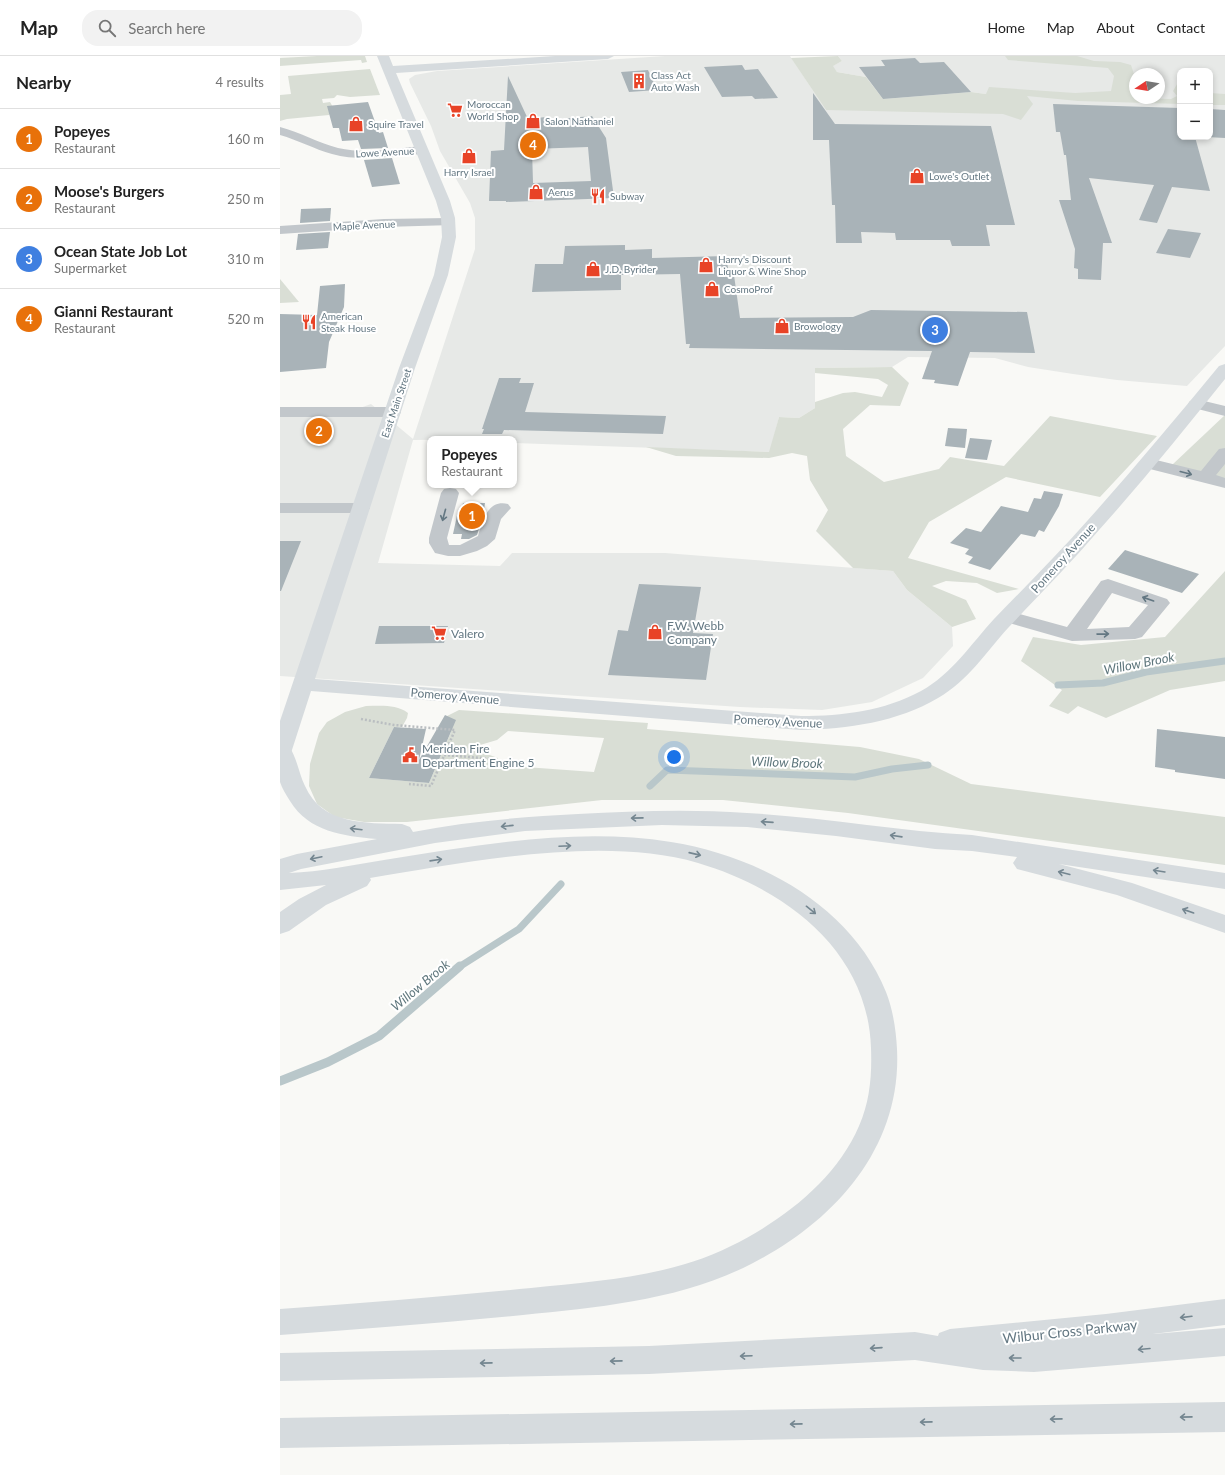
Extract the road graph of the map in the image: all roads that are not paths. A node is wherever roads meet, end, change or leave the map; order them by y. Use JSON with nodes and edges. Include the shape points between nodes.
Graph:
{"nodes":[{"id":1,"x":608,"y":56,"type":"edge"},
{"id":2,"x":385,"y":63,"type":"edge"},
{"id":3,"x":280,"y":131,"type":"edge"},
{"id":4,"x":422,"y":150,"type":"junction"},
{"id":5,"x":448,"y":222,"type":"junction"},
{"id":6,"x":280,"y":230,"type":"edge"},
{"id":7,"x":1225,"y":369,"type":"edge"},
{"id":8,"x":1196,"y":404,"type":"junction"},
{"id":9,"x":1225,"y":411,"type":"edge"},
{"id":10,"x":280,"y":412,"type":"edge"},
{"id":11,"x":393,"y":412,"type":"junction"},
{"id":12,"x":1225,"y":453,"type":"edge"},
{"id":13,"x":1148,"y":463,"type":"junction"},
{"id":14,"x":1205,"y":478,"type":"junction"},
{"id":15,"x":1225,"y":483,"type":"edge"},
{"id":16,"x":450,"y":492,"type":"dead end"},
{"id":17,"x":280,"y":508,"type":"edge"},
{"id":18,"x":361,"y":508,"type":"junction"},
{"id":19,"x":502,"y":508,"type":"dead end"},
{"id":20,"x":1009,"y":617,"type":"junction"},
{"id":21,"x":1072,"y":635,"type":"dead end"},
{"id":22,"x":303,"y":684,"type":"junction"},
{"id":23,"x":280,"y":752,"type":"edge"},
{"id":24,"x":451,"y":832,"type":"junction"},
{"id":25,"x":935,"y":841,"type":"junction"},
{"id":26,"x":398,"y":866,"type":"junction"},
{"id":27,"x":280,"y":868,"type":"edge"},
{"id":28,"x":1225,"y":881,"type":"edge"},
{"id":29,"x":280,"y":882,"type":"edge"},
{"id":30,"x":1225,"y":924,"type":"edge"},
{"id":31,"x":280,"y":925,"type":"edge"},
{"id":32,"x":1225,"y":1312,"type":"edge"},
{"id":33,"x":280,"y":1322,"type":"edge"},
{"id":34,"x":1225,"y":1342,"type":"edge"},
{"id":35,"x":915,"y":1346,"type":"junction"},
{"id":36,"x":280,"y":1367,"type":"edge"},
{"id":37,"x":1225,"y":1417,"type":"edge"},
{"id":38,"x":280,"y":1433,"type":"edge"}],
"edges":[{"from":1,"to":2,"type":"main road"},
{"from":2,"to":4,"type":"main road","name":"East Main Street"},
{"from":3,"to":4,"type":"street","name":"Lowe Avenue","via":[[348,154]]},
{"from":4,"to":5,"type":"main road","name":"East Main Street","via":[[443,201]]},
{"from":5,"to":6,"type":"street","name":"Maple Avenue","via":[[384,223]]},
{"from":5,"to":11,"type":"main road","name":"East Main Street","via":[[449,243],[443,268]]},
{"from":7,"to":8,"type":"main road","name":"Pomeroy Avenue"},
{"from":8,"to":9,"type":"street"},
{"from":8,"to":13,"type":"main road","name":"Pomeroy Avenue"},
{"from":10,"to":11,"type":"street"},
{"from":11,"to":18,"type":"main road","name":"East Main Street"},
{"from":12,"to":14,"type":"street"},
{"from":13,"to":14,"type":"street","one_way":true},
{"from":13,"to":20,"type":"main road","name":"Pomeroy Avenue"},
{"from":14,"to":15,"type":"street"},
{"from":16,"to":19,"type":"street","one_way":true,"via":[[438,538],[442,549],[468,549],[486,539],[492,517]]},
{"from":17,"to":18,"type":"street"},
{"from":18,"to":22,"type":"main road","name":"East Main Street"},
{"from":20,"to":21,"type":"street"},
{"from":20,"to":22,"type":"main road","name":"Pomeroy Avenue","via":[[948,683],[930,694],[884,713],[857,720],[828,723],[801,724]]},
{"from":22,"to":23,"type":"main road","name":"East Main Street"},
{"from":24,"to":23,"type":"main road","one_way":true,"via":[[363,830],[321,819],[301,800]]},
{"from":25,"to":24,"type":"main road","one_way":true,"via":[[821,826],[701,818],[624,818]]},
{"from":24,"to":27,"type":"main road","one_way":true,"via":[[342,852]]},
{"from":28,"to":25,"type":"main road","one_way":true,"via":[[961,841]]},
{"from":30,"to":25,"type":"main road","one_way":true,"via":[[1101,883],[954,848]]},
{"from":26,"to":29,"type":"main road"},
{"from":26,"to":31,"type":"main road","via":[[326,895]]},
{"from":26,"to":33,"type":"main road","one_way":true,"via":[[526,848],[624,845],[703,856],[771,883],[825,922],[851,951],[869,981],[882,1021],[886,1057],[877,1114],[858,1154],[817,1203],[759,1246],[708,1269],[655,1284],[589,1295]]},
{"from":32,"to":35,"type":"main road","name":"Wilbur Cross Parkway","one_way":true},
{"from":34,"to":35,"type":"main road","one_way":true,"via":[[1034,1358],[983,1356]]},
{"from":35,"to":36,"type":"main road","one_way":true,"via":[[649,1360]]},
{"from":37,"to":38,"type":"main road","one_way":true}]}
